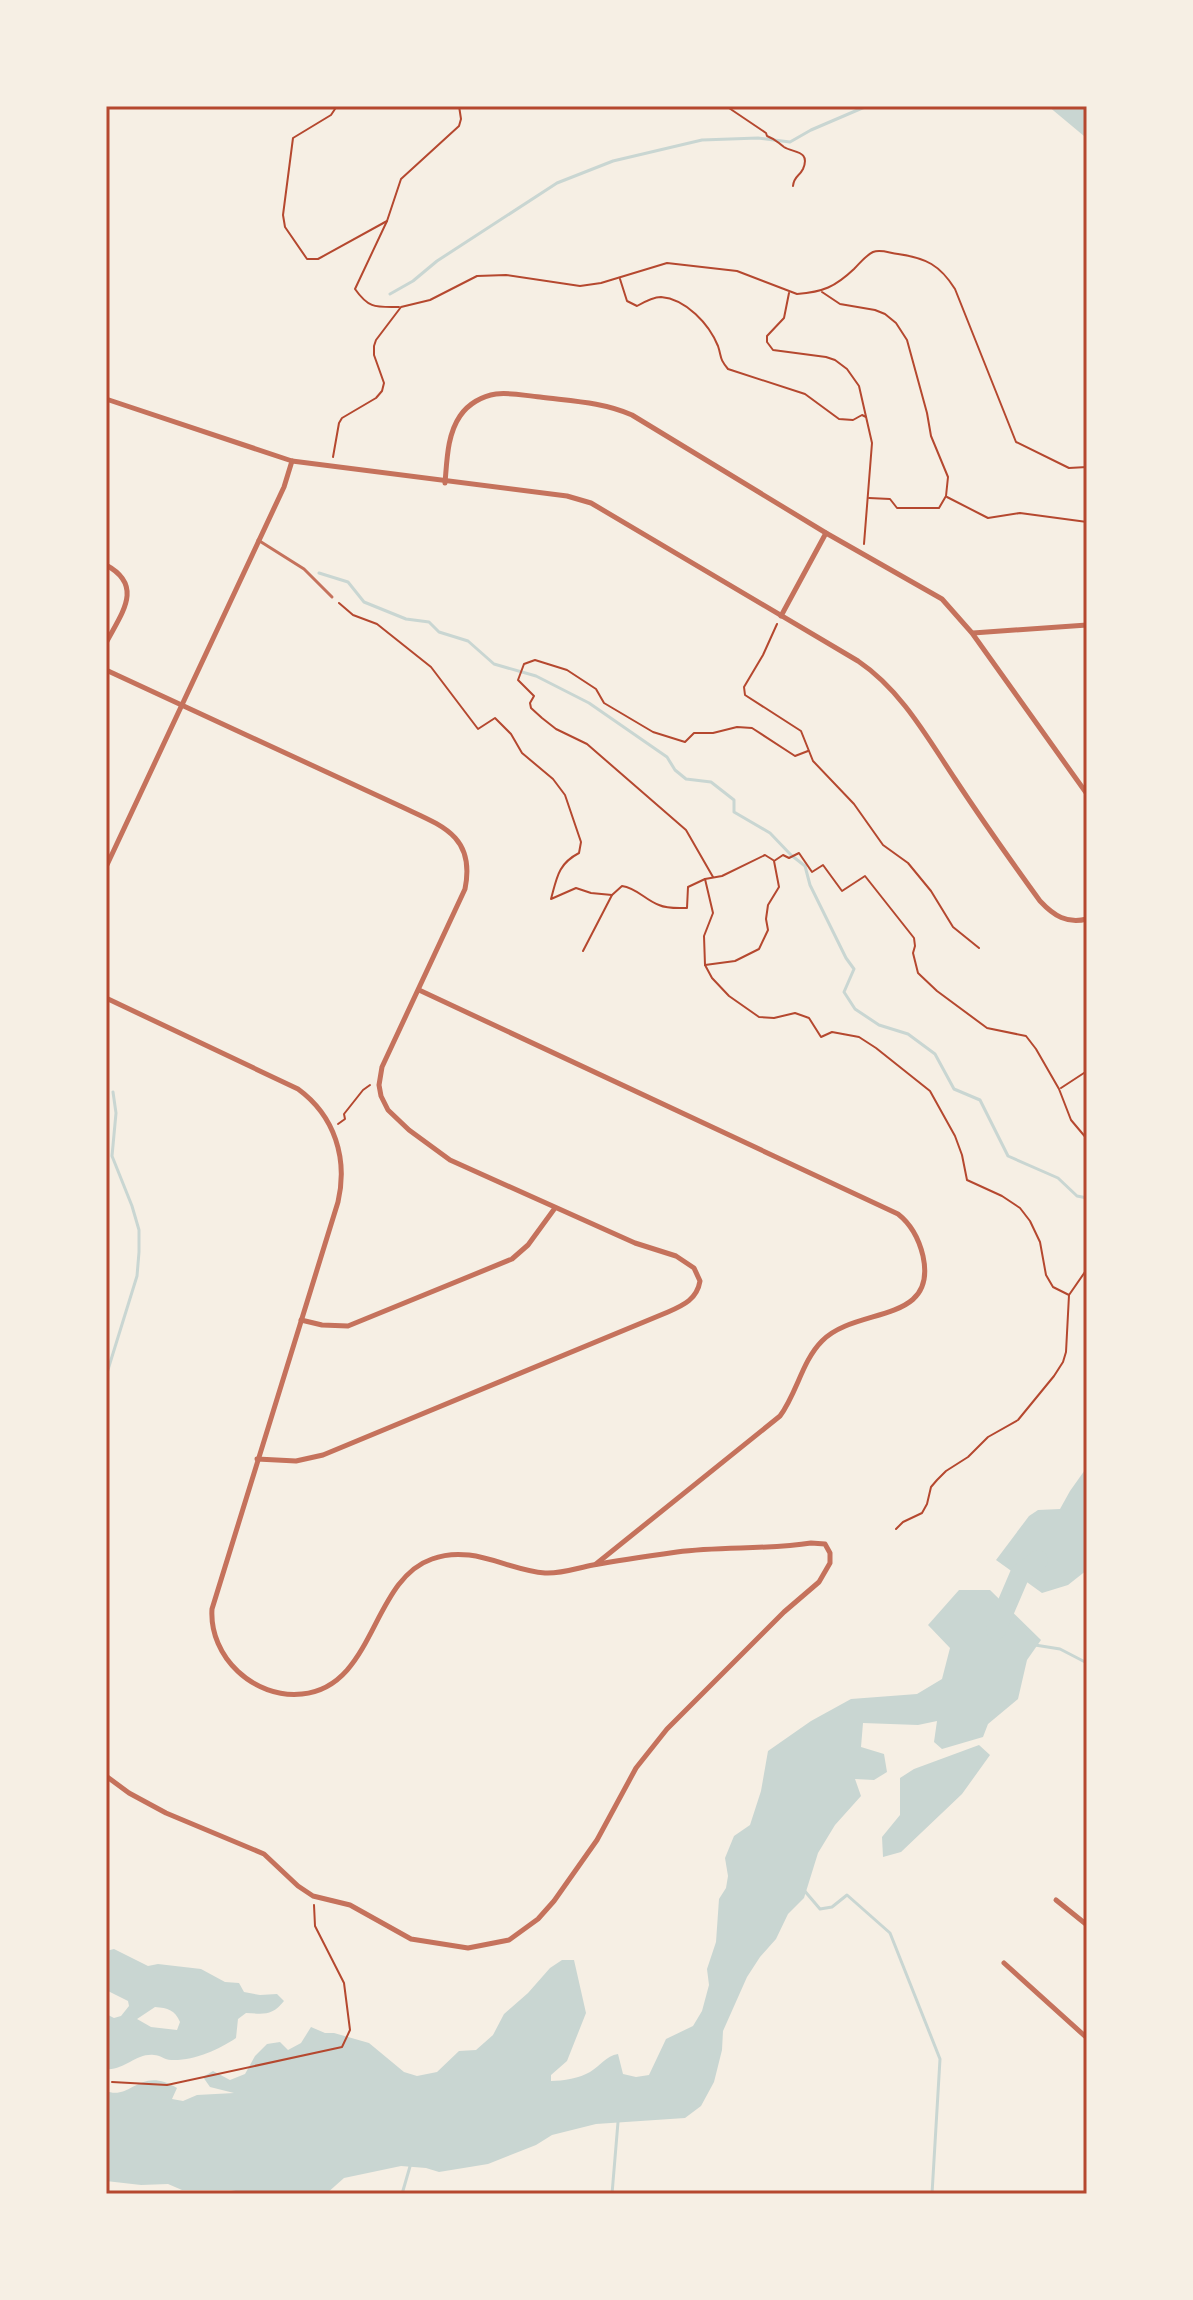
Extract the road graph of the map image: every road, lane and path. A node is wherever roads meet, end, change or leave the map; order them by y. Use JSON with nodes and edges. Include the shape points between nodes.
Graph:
{"nodes":[{"id":1,"x":337,"y":106,"type":"edge"},
{"id":2,"x":459,"y":106,"type":"edge"},
{"id":3,"x":726,"y":106,"type":"edge"},
{"id":4,"x":793,"y":186,"type":"dead end"},
{"id":5,"x":387,"y":221,"type":"junction"},
{"id":6,"x":620,"y":278,"type":"junction"},
{"id":7,"x":789,"y":291,"type":"junction"},
{"id":8,"x":821,"y":291,"type":"junction"},
{"id":9,"x":401,"y":307,"type":"junction"},
{"id":10,"x":106,"y":399,"type":"edge"},
{"id":11,"x":866,"y":417,"type":"junction"},
{"id":12,"x":292,"y":461,"type":"junction"},
{"id":13,"x":1087,"y":467,"type":"edge"},
{"id":14,"x":331,"y":468,"type":"junction"},
{"id":15,"x":445,"y":483,"type":"junction"},
{"id":16,"x":946,"y":496,"type":"junction"},
{"id":17,"x":869,"y":498,"type":"junction"},
{"id":18,"x":1087,"y":522,"type":"edge"},
{"id":19,"x":826,"y":533,"type":"junction"},
{"id":20,"x":258,"y":540,"type":"junction"},
{"id":21,"x":863,"y":553,"type":"junction"},
{"id":22,"x":106,"y":565,"type":"edge"},
{"id":23,"x":332,"y":597,"type":"joint"},
{"id":24,"x":781,"y":616,"type":"junction"},
{"id":25,"x":1085,"y":626,"type":"edge"},
{"id":26,"x":1087,"y":632,"type":"edge"},
{"id":27,"x":972,"y":633,"type":"junction"},
{"id":28,"x":106,"y":643,"type":"edge"},
{"id":29,"x":106,"y":670,"type":"edge"},
{"id":30,"x":181,"y":705,"type":"junction"},
{"id":31,"x":808,"y":751,"type":"junction"},
{"id":32,"x":1087,"y":794,"type":"edge"},
{"id":33,"x":774,"y":861,"type":"junction"},
{"id":34,"x":106,"y":867,"type":"edge"},
{"id":35,"x":713,"y":877,"type":"junction"},
{"id":36,"x":705,"y":879,"type":"junction"},
{"id":37,"x":612,"y":895,"type":"junction"},
{"id":38,"x":1087,"y":919,"type":"edge"},
{"id":39,"x":979,"y":948,"type":"dead end"},
{"id":40,"x":583,"y":951,"type":"dead end"},
{"id":41,"x":705,"y":965,"type":"junction"},
{"id":42,"x":419,"y":990,"type":"junction"},
{"id":43,"x":106,"y":998,"type":"edge"},
{"id":44,"x":1087,"y":1071,"type":"edge"},
{"id":45,"x":379,"y":1085,"type":"junction"},
{"id":46,"x":1059,"y":1089,"type":"junction"},
{"id":47,"x":331,"y":1128,"type":"junction"},
{"id":48,"x":1087,"y":1139,"type":"edge"},
{"id":49,"x":555,"y":1208,"type":"junction"},
{"id":50,"x":1087,"y":1269,"type":"edge"},
{"id":51,"x":1069,"y":1295,"type":"junction"},
{"id":52,"x":301,"y":1320,"type":"junction"},
{"id":53,"x":257,"y":1459,"type":"junction"},
{"id":54,"x":896,"y":1529,"type":"dead end"},
{"id":55,"x":595,"y":1565,"type":"junction"},
{"id":56,"x":106,"y":1776,"type":"edge"},
{"id":57,"x":313,"y":1896,"type":"junction"},
{"id":58,"x":1056,"y":1900,"type":"dead end"},
{"id":59,"x":1087,"y":1925,"type":"edge"},
{"id":60,"x":1004,"y":1963,"type":"dead end"},
{"id":61,"x":1087,"y":2038,"type":"edge"},
{"id":62,"x":112,"y":2082,"type":"dead end"}],
"edges":[{"from":1,"to":5,"type":"path","via":[[293,138],[285,227],[307,259],[318,259]]},
{"from":2,"to":5,"type":"path","via":[[459,126],[401,179]]},
{"from":3,"to":4,"type":"path","via":[[802,155],[804,165]]},
{"from":5,"to":9,"type":"path","via":[[355,289],[364,303]]},
{"from":6,"to":7,"type":"path","via":[[667,263],[737,271]]},
{"from":6,"to":9,"type":"path","via":[[580,286],[477,276],[430,300]]},
{"from":6,"to":11,"type":"path","via":[[627,301],[637,306],[664,297],[690,309],[708,328],[728,369],[805,394],[839,419]]},
{"from":7,"to":8,"type":"path"},
{"from":7,"to":11,"type":"path","via":[[784,318],[767,336],[768,345],[835,360],[859,386]]},
{"from":8,"to":13,"type":"path","via":[[839,284],[878,250],[935,265],[955,289],[1016,442],[1069,468]]},
{"from":8,"to":16,"type":"path","via":[[840,304],[885,314],[907,340],[931,436],[948,477]]},
{"from":9,"to":14,"type":"path","via":[[374,346],[382,391],[342,418]]},
{"from":10,"to":12,"type":"street"},
{"from":11,"to":17,"type":"path","via":[[872,443]]},
{"from":12,"to":14,"type":"street"},
{"from":12,"to":20,"type":"street"},
{"from":14,"to":15,"type":"street"},
{"from":15,"to":19,"type":"street","via":[[450,439],[460,415],[473,402],[506,393],[598,405],[632,415]]},
{"from":15,"to":24,"type":"street","via":[[591,503]]},
{"from":16,"to":17,"type":"path","via":[[939,508],[920,509]]},
{"from":16,"to":18,"type":"path","via":[[988,518],[1020,513]]},
{"from":17,"to":21,"type":"path"},
{"from":19,"to":21,"type":"street"},
{"from":19,"to":24,"type":"street"},
{"from":20,"to":23,"type":"lane","via":[[304,569]]},
{"from":20,"to":30,"type":"street"},
{"from":21,"to":27,"type":"street","via":[[942,599]]},
{"from":22,"to":28,"type":"street","via":[[119,572],[128,600]]},
{"from":23,"to":37,"type":"path","via":[[431,667],[478,729],[495,718],[565,795],[581,842],[579,853],[566,860],[556,878],[551,899],[576,888]]},
{"from":24,"to":31,"type":"path","via":[[744,687],[745,695],[801,731]]},
{"from":24,"to":38,"type":"street","via":[[886,682],[1040,901],[1062,919]]},
{"from":25,"to":26,"type":"street"},
{"from":25,"to":27,"type":"street"},
{"from":27,"to":32,"type":"street"},
{"from":29,"to":30,"type":"street"},
{"from":30,"to":34,"type":"street"},
{"from":30,"to":42,"type":"street","via":[[454,835],[466,856],[465,889]]},
{"from":31,"to":35,"type":"path","via":[[795,756],[752,728],[694,733],[685,742],[677,740],[604,703],[596,689],[567,670],[535,660],[524,664],[518,680],[534,696],[531,708],[556,729],[587,744],[686,830]]},
{"from":31,"to":39,"type":"path","via":[[883,845],[908,863],[953,927]]},
{"from":33,"to":35,"type":"path","via":[[765,855]]},
{"from":33,"to":41,"type":"path","via":[[779,887],[768,905],[768,930],[759,949],[735,961]]},
{"from":33,"to":46,"type":"path","via":[[802,855],[812,872],[823,865],[842,891],[865,876],[914,938],[918,973],[987,1028],[1026,1036]]},
{"from":35,"to":36,"type":"path"},
{"from":36,"to":37,"type":"path","via":[[688,887],[687,908],[656,905],[622,886]]},
{"from":36,"to":41,"type":"path","via":[[713,913],[704,936]]},
{"from":37,"to":40,"type":"path"},
{"from":41,"to":51,"type":"path","via":[[729,996],[759,1017],[795,1013],[809,1018],[821,1037],[832,1032],[859,1037],[930,1091],[955,1136],[967,1180],[1020,1208],[1040,1242],[1046,1275],[1053,1287]]},
{"from":42,"to":45,"type":"street","via":[[382,1067]]},
{"from":42,"to":55,"type":"street","via":[[898,1214],[919,1242],[925,1278],[915,1299],[825,1338],[780,1416]]},
{"from":43,"to":47,"type":"street","via":[[298,1089]]},
{"from":44,"to":46,"type":"path"},
{"from":45,"to":47,"type":"path","via":[[363,1090],[345,1119]]},
{"from":45,"to":49,"type":"street","via":[[388,1110],[450,1160]]},
{"from":46,"to":48,"type":"path","via":[[1071,1120]]},
{"from":47,"to":52,"type":"street","via":[[342,1180]]},
{"from":49,"to":52,"type":"street","via":[[512,1259],[348,1326]]},
{"from":49,"to":53,"type":"street","via":[[676,1256],[694,1268],[700,1281],[697,1293],[668,1312],[314,1459]]},
{"from":50,"to":51,"type":"path"},
{"from":51,"to":54,"type":"path","via":[[1066,1352],[1048,1384],[1018,1420],[946,1471],[931,1487],[922,1513]]},
{"from":52,"to":53,"type":"street"},
{"from":53,"to":55,"type":"street","via":[[211,1620],[229,1663],[268,1691],[313,1692],[340,1677],[398,1587],[430,1559],[470,1555],[542,1573]]},
{"from":55,"to":57,"type":"street","via":[[681,1552],[811,1543],[825,1544],[830,1558],[819,1582],[667,1729],[636,1768],[573,1875],[538,1919],[509,1940],[468,1948],[435,1944],[401,1935],[350,1905]]},
{"from":56,"to":57,"type":"street","via":[[166,1813],[264,1854]]},
{"from":57,"to":62,"type":"path","via":[[315,1926],[344,1983],[350,2030],[342,2047],[167,2085]]},
{"from":58,"to":59,"type":"street"},
{"from":60,"to":61,"type":"street"}]}
